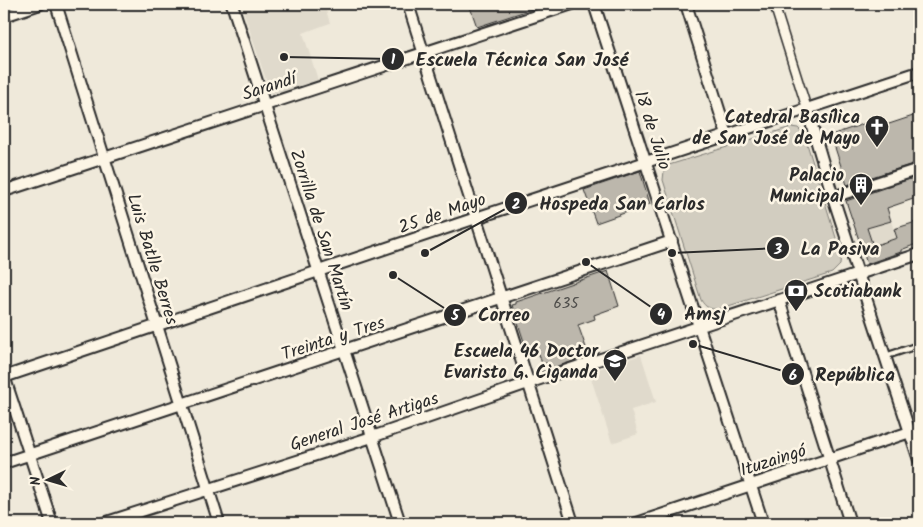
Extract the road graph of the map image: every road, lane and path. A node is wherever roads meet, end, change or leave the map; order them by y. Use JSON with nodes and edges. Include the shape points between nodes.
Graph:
{"nodes":[{"id":1,"x":40,"y":4,"type":"edge"},
{"id":2,"x":56,"y":4,"type":"edge"},
{"id":3,"x":232,"y":4,"type":"edge"},
{"id":4,"x":408,"y":4,"type":"edge"},
{"id":5,"x":572,"y":4,"type":"edge"},
{"id":6,"x":594,"y":4,"type":"edge"},
{"id":7,"x":686,"y":4,"type":"edge"},
{"id":8,"x":774,"y":4,"type":"edge"},
{"id":9,"x":4,"y":16,"type":"edge"},
{"id":10,"x":423,"y":52,"type":"junction"},
{"id":11,"x":919,"y":72,"type":"edge"},
{"id":12,"x":265,"y":105,"type":"junction"},
{"id":13,"x":807,"y":109,"type":"junction"},
{"id":14,"x":727,"y":135,"type":"junction"},
{"id":15,"x":105,"y":158,"type":"junction"},
{"id":16,"x":647,"y":163,"type":"junction"},
{"id":17,"x":919,"y":169,"type":"edge"},
{"id":18,"x":4,"y":191,"type":"edge"},
{"id":19,"x":833,"y":197,"type":"junction"},
{"id":20,"x":476,"y":218,"type":"junction"},
{"id":21,"x":672,"y":241,"type":"junction"},
{"id":22,"x":919,"y":254,"type":"edge"},
{"id":23,"x":318,"y":272,"type":"junction"},
{"id":24,"x":858,"y":274,"type":"junction"},
{"id":25,"x":502,"y":299,"type":"junction"},
{"id":26,"x":779,"y":300,"type":"junction"},
{"id":27,"x":156,"y":326,"type":"junction"},
{"id":28,"x":699,"y":328,"type":"junction"},
{"id":29,"x":919,"y":345,"type":"edge"},
{"id":30,"x":344,"y":351,"type":"junction"},
{"id":31,"x":885,"y":356,"type":"junction"},
{"id":32,"x":4,"y":377,"type":"edge"},
{"id":33,"x":528,"y":383,"type":"junction"},
{"id":34,"x":182,"y":404,"type":"junction"},
{"id":35,"x":915,"y":430,"type":"edge"},
{"id":36,"x":372,"y":436,"type":"junction"},
{"id":37,"x":30,"y":455,"type":"junction"},
{"id":38,"x":829,"y":459,"type":"junction"},
{"id":39,"x":919,"y":460,"type":"edge"},
{"id":40,"x":4,"y":464,"type":"edge"},
{"id":41,"x":750,"y":485,"type":"junction"},
{"id":42,"x":208,"y":489,"type":"junction"},
{"id":43,"x":52,"y":523,"type":"edge"},
{"id":44,"x":104,"y":523,"type":"edge"},
{"id":45,"x":219,"y":523,"type":"edge"},
{"id":46,"x":400,"y":523,"type":"edge"},
{"id":47,"x":573,"y":523,"type":"edge"},
{"id":48,"x":637,"y":523,"type":"edge"},
{"id":49,"x":763,"y":523,"type":"edge"},
{"id":50,"x":850,"y":523,"type":"edge"}],
"edges":[{"from":1,"to":9,"type":"street"},
{"from":2,"to":15,"type":"street","name":"Luis Batlle Berres"},
{"from":3,"to":12,"type":"street","name":"Zorrilla de San Martín"},
{"from":4,"to":10,"type":"street"},
{"from":5,"to":10,"type":"street","name":"Sarandí"},
{"from":6,"to":16,"type":"street","name":"18 de Julio"},
{"from":7,"to":14,"type":"street"},
{"from":8,"to":13,"type":"street"},
{"from":10,"to":12,"type":"street","name":"Sarandí"},
{"from":10,"to":20,"type":"street"},
{"from":11,"to":13,"type":"street","name":"25 de Mayo"},
{"from":12,"to":15,"type":"street","name":"Sarandí"},
{"from":12,"to":23,"type":"street","name":"Zorrilla de San Martín"},
{"from":13,"to":14,"type":"street","name":"25 de Mayo"},
{"from":13,"to":19,"type":"street"},
{"from":14,"to":16,"type":"street","name":"25 de Mayo"},
{"from":15,"to":18,"type":"street","name":"Sarandí"},
{"from":15,"to":27,"type":"street","name":"Luis Batlle Berres"},
{"from":16,"to":20,"type":"street","name":"25 de Mayo"},
{"from":16,"to":21,"type":"street","name":"18 de Julio"},
{"from":17,"to":19,"type":"street"},
{"from":19,"to":24,"type":"street"},
{"from":20,"to":23,"type":"street","name":"25 de Mayo"},
{"from":20,"to":25,"type":"street"},
{"from":21,"to":25,"type":"street","name":"Treinta y Tres"},
{"from":21,"to":28,"type":"street","name":"18 de Julio"},
{"from":22,"to":24,"type":"street","name":"General José Artigas"},
{"from":23,"to":27,"type":"street","name":"25 de Mayo"},
{"from":23,"to":30,"type":"street","name":"Zorrilla de San Martín"},
{"from":24,"to":26,"type":"street","name":"General José Artigas"},
{"from":24,"to":31,"type":"street"},
{"from":25,"to":30,"type":"street","name":"Treinta y Tres"},
{"from":25,"to":33,"type":"street"},
{"from":26,"to":28,"type":"street","name":"General José Artigas"},
{"from":26,"to":38,"type":"street"},
{"from":27,"to":32,"type":"street","name":"25 de Mayo"},
{"from":27,"to":34,"type":"street","name":"Luis Batlle Berres"},
{"from":28,"to":33,"type":"street","name":"General José Artigas"},
{"from":28,"to":41,"type":"street","name":"18 de Julio"},
{"from":29,"to":31,"type":"lane"},
{"from":30,"to":34,"type":"street","name":"Treinta y Tres"},
{"from":30,"to":36,"type":"street","name":"Zorrilla de San Martín"},
{"from":31,"to":35,"type":"street"},
{"from":32,"to":37,"type":"street"},
{"from":33,"to":36,"type":"street","name":"General José Artigas"},
{"from":33,"to":47,"type":"street"},
{"from":34,"to":37,"type":"street","name":"Treinta y Tres"},
{"from":34,"to":42,"type":"street","name":"Luis Batlle Berres"},
{"from":35,"to":38,"type":"street","name":"Ituzaingó"},
{"from":35,"to":39,"type":"street"},
{"from":36,"to":42,"type":"street","name":"General José Artigas"},
{"from":36,"to":46,"type":"street","name":"Zorrilla de San Martín"},
{"from":37,"to":40,"type":"street","name":"Treinta y Tres"},
{"from":37,"to":43,"type":"street"},
{"from":38,"to":41,"type":"street","name":"Ituzaingó"},
{"from":38,"to":50,"type":"street"},
{"from":41,"to":48,"type":"street","name":"Ituzaingó"},
{"from":41,"to":49,"type":"street","name":"18 de Julio"},
{"from":42,"to":44,"type":"street","name":"General José Artigas"},
{"from":42,"to":45,"type":"street","name":"Luis Batlle Berres"}]}
